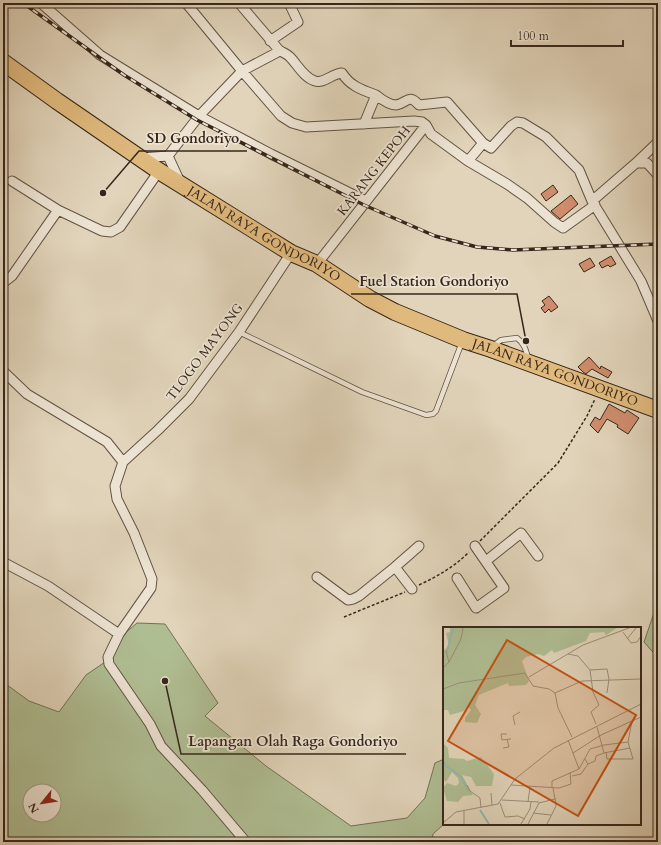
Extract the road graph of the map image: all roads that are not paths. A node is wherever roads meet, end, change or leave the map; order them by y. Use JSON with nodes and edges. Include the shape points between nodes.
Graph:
{"nodes":[{"id":1,"x":41,"y":3,"type":"edge"},
{"id":2,"x":186,"y":3,"type":"edge"},
{"id":3,"x":239,"y":3,"type":"edge"},
{"id":4,"x":289,"y":3,"type":"edge"},
{"id":5,"x":270,"y":41,"type":"junction"},
{"id":6,"x":279,"y":50,"type":"junction"},
{"id":7,"x":3,"y":62,"type":"edge"},
{"id":8,"x":242,"y":71,"type":"junction"},
{"id":9,"x":376,"y":96,"type":"junction"},
{"id":10,"x":199,"y":116,"type":"junction"},
{"id":11,"x":364,"y":124,"type":"junction"},
{"id":12,"x":426,"y":125,"type":"junction"},
{"id":13,"x":658,"y":142,"type":"edge"},
{"id":14,"x":483,"y":143,"type":"junction"},
{"id":15,"x":168,"y":156,"type":"junction"},
{"id":16,"x":141,"y":158,"type":"junction"},
{"id":17,"x":468,"y":161,"type":"junction"},
{"id":18,"x":636,"y":164,"type":"junction"},
{"id":19,"x":159,"y":171,"type":"junction"},
{"id":20,"x":658,"y":175,"type":"edge"},
{"id":21,"x":12,"y":181,"type":"dead end"},
{"id":22,"x":180,"y":184,"type":"junction"},
{"id":23,"x":366,"y":201,"type":"junction"},
{"id":24,"x":594,"y":203,"type":"junction"},
{"id":25,"x":58,"y":210,"type":"junction"},
{"id":26,"x":291,"y":253,"type":"junction"},
{"id":27,"x":317,"y":264,"type":"junction"},
{"id":28,"x":3,"y":283,"type":"edge"},
{"id":29,"x":657,"y":319,"type":"edge"},
{"id":30,"x":239,"y":332,"type":"junction"},
{"id":31,"x":463,"y":340,"type":"junction"},
{"id":32,"x":3,"y":371,"type":"edge"},
{"id":33,"x":658,"y":410,"type":"edge"},
{"id":34,"x":123,"y":462,"type":"junction"},
{"id":35,"x":419,"y":546,"type":"dead end"},
{"id":36,"x":475,"y":546,"type":"road end"},
{"id":37,"x":538,"y":556,"type":"dead end"},
{"id":38,"x":486,"y":561,"type":"junction"},
{"id":39,"x":3,"y":562,"type":"edge"},
{"id":40,"x":395,"y":567,"type":"junction"},
{"id":41,"x":318,"y":577,"type":"dead end"},
{"id":42,"x":457,"y":578,"type":"dead end"},
{"id":43,"x":412,"y":588,"type":"road end"},
{"id":44,"x":119,"y":634,"type":"junction"},
{"id":45,"x":246,"y":842,"type":"edge"}],
"edges":[{"from":1,"to":10,"type":"street","via":[[100,55]]},
{"from":2,"to":8,"type":"street","name":"KARANG KEPOH"},
{"from":3,"to":5,"type":"street"},
{"from":4,"to":5,"type":"street","via":[[298,22]]},
{"from":5,"to":6,"type":"street"},
{"from":6,"to":8,"type":"street"},
{"from":6,"to":9,"type":"street","via":[[315,81],[342,73],[346,80],[357,88]]},
{"from":7,"to":16,"type":"highway","name":"JALAN RAYA GONDORIYO"},
{"from":8,"to":10,"type":"street"},
{"from":8,"to":11,"type":"street","name":"KARANG KEPOH","via":[[281,116],[292,124],[306,127]]},
{"from":9,"to":11,"type":"street"},
{"from":9,"to":14,"type":"street","via":[[396,105],[408,99],[419,105],[447,102]]},
{"from":10,"to":15,"type":"street"},
{"from":10,"to":23,"type":"street"},
{"from":11,"to":12,"type":"street","name":"KARANG KEPOH","via":[[414,121]]},
{"from":12,"to":17,"type":"street","via":[[431,134]]},
{"from":12,"to":23,"type":"street","name":"KARANG KEPOH"},
{"from":13,"to":18,"type":"street"},
{"from":14,"to":17,"type":"street"},
{"from":14,"to":24,"type":"street","via":[[491,148],[511,126],[517,122],[523,123],[546,136],[579,170]]},
{"from":15,"to":16,"type":"street"},
{"from":15,"to":22,"type":"street"},
{"from":16,"to":19,"type":"highway","name":"JALAN RAYA GONDORIYO"},
{"from":17,"to":24,"type":"street","via":[[527,198],[563,228]]},
{"from":18,"to":20,"type":"street","via":[[647,163]]},
{"from":18,"to":24,"type":"street"},
{"from":19,"to":22,"type":"highway","name":"JALAN RAYA GONDORIYO"},
{"from":19,"to":25,"type":"street","via":[[120,227],[114,231],[102,231]]},
{"from":21,"to":25,"type":"street"},
{"from":22,"to":26,"type":"highway","name":"JALAN RAYA GONDORIYO"},
{"from":23,"to":27,"type":"street","name":"KARANG KEPOH"},
{"from":24,"to":29,"type":"street","via":[[641,281]]},
{"from":25,"to":28,"type":"street","via":[[12,276]]},
{"from":26,"to":27,"type":"highway","name":"JALAN RAYA GONDORIYO"},
{"from":26,"to":30,"type":"street","name":"TLOGO MAYONG"},
{"from":27,"to":31,"type":"highway","name":"JALAN RAYA GONDORIYO","via":[[388,309]]},
{"from":30,"to":31,"type":"lane","via":[[362,392],[426,415],[436,411]]},
{"from":30,"to":34,"type":"street","name":"TLOGO MAYONG","via":[[189,398]]},
{"from":31,"to":33,"type":"highway","name":"JALAN RAYA GONDORIYO"},
{"from":32,"to":34,"type":"street","via":[[27,394],[107,442]]},
{"from":34,"to":44,"type":"street","name":"TLOGO MAYONG","via":[[115,486],[117,499],[134,533],[153,584]]},
{"from":35,"to":40,"type":"street"},
{"from":36,"to":38,"type":"street"},
{"from":37,"to":38,"type":"street","via":[[521,533]]},
{"from":38,"to":42,"type":"street","via":[[504,588],[476,608]]},
{"from":39,"to":44,"type":"street","via":[[48,586]]},
{"from":40,"to":41,"type":"street","via":[[359,596],[348,600]]},
{"from":40,"to":43,"type":"street"},
{"from":44,"to":45,"type":"street","name":"TLOGO MAYONG","via":[[108,657],[115,675],[150,724],[161,746]]}]}
